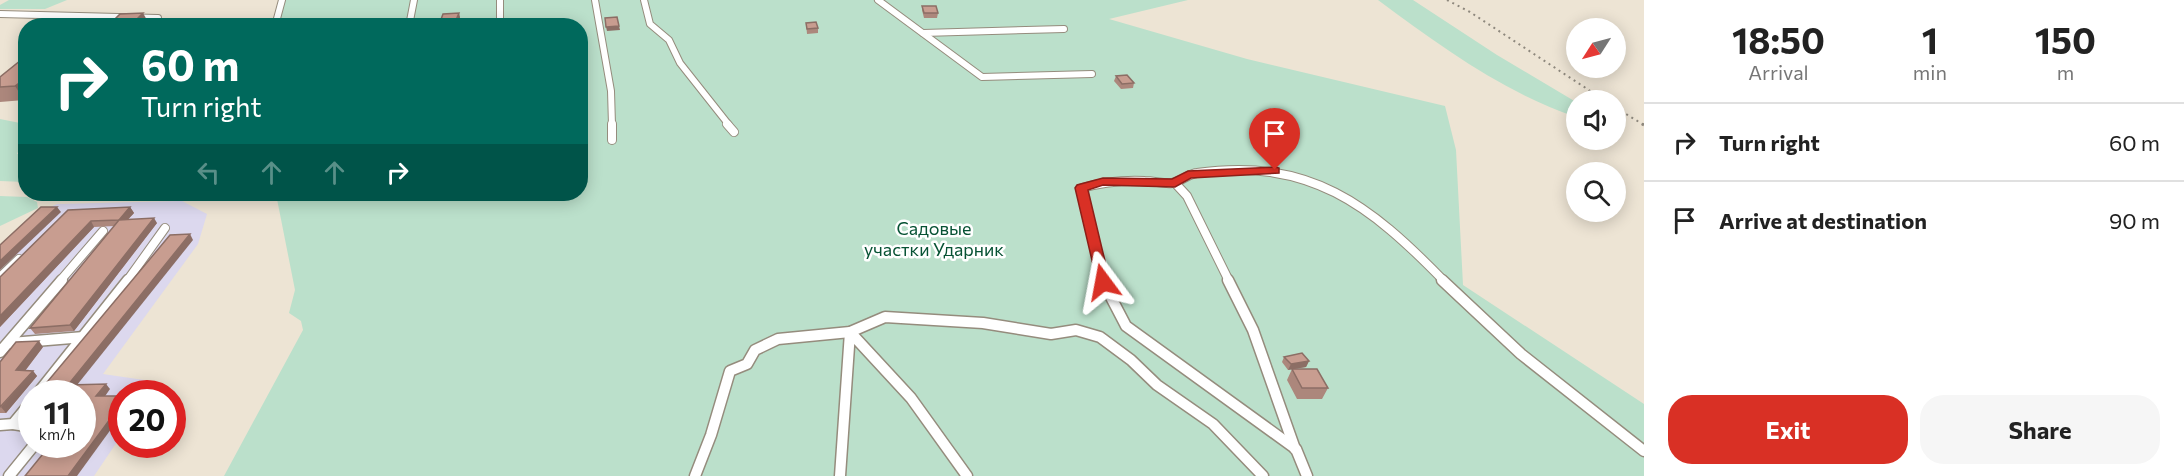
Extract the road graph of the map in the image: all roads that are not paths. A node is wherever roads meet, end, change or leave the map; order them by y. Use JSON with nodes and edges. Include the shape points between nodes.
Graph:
{"nodes":[{"id":1,"x":282,"y":0,"type":"edge"},
{"id":2,"x":414,"y":0,"type":"edge"},
{"id":3,"x":500,"y":0,"type":"edge"},
{"id":4,"x":595,"y":0,"type":"edge"},
{"id":5,"x":644,"y":0,"type":"edge"},
{"id":6,"x":878,"y":0,"type":"edge"},
{"id":7,"x":0,"y":14,"type":"edge"},
{"id":8,"x":158,"y":18,"type":"edge"},
{"id":9,"x":277,"y":18,"type":"edge"},
{"id":10,"x":411,"y":18,"type":"edge"},
{"id":11,"x":500,"y":18,"type":"edge"},
{"id":12,"x":1064,"y":29,"type":"dead end"},
{"id":13,"x":923,"y":33,"type":"junction"},
{"id":14,"x":1092,"y":74,"type":"dead end"},
{"id":15,"x":734,"y":132,"type":"dead end"},
{"id":16,"x":612,"y":140,"type":"dead end"},
{"id":17,"x":1175,"y":183,"type":"junction"},
{"id":18,"x":165,"y":228,"type":"dead end"},
{"id":19,"x":103,"y":231,"type":"dead end"},
{"id":20,"x":24,"y":255,"type":"edge"},
{"id":21,"x":0,"y":277,"type":"edge"},
{"id":22,"x":850,"y":332,"type":"junction"},
{"id":23,"x":84,"y":337,"type":"junction"},
{"id":24,"x":6,"y":341,"type":"edge"},
{"id":25,"x":0,"y":352,"type":"edge"},
{"id":26,"x":49,"y":380,"type":"edge"},
{"id":27,"x":18,"y":418,"type":"edge"},
{"id":28,"x":13,"y":424,"type":"junction"},
{"id":29,"x":0,"y":425,"type":"edge"},
{"id":30,"x":18,"y":425,"type":"edge"},
{"id":31,"x":1296,"y":449,"type":"junction"},
{"id":32,"x":1644,"y":451,"type":"edge"},
{"id":33,"x":24,"y":458,"type":"edge"},
{"id":34,"x":9,"y":476,"type":"edge"},
{"id":35,"x":695,"y":476,"type":"edge"},
{"id":36,"x":840,"y":476,"type":"edge"},
{"id":37,"x":967,"y":476,"type":"edge"},
{"id":38,"x":1263,"y":476,"type":"edge"},
{"id":39,"x":1307,"y":476,"type":"edge"}],
"edges":[{"from":1,"to":9,"type":"lane"},
{"from":2,"to":10,"type":"lane"},
{"from":3,"to":11,"type":"lane"},
{"from":4,"to":16,"type":"lane","via":[[611,91]]},
{"from":5,"to":15,"type":"lane","via":[[650,24],[669,40],[680,63]]},
{"from":6,"to":13,"type":"lane"},
{"from":7,"to":8,"type":"lane"},
{"from":12,"to":13,"type":"lane"},
{"from":13,"to":14,"type":"lane","via":[[982,77]]},
{"from":17,"to":31,"type":"lane","via":[[1187,196],[1253,330]]},
{"from":17,"to":31,"type":"lane","via":[[1103,182],[1082,188],[1103,282],[1126,326]]},
{"from":17,"to":32,"type":"lane","via":[[1188,174],[1275,170],[1311,178],[1351,200],[1376,215],[1536,367]]},
{"from":18,"to":23,"type":"lane"},
{"from":19,"to":24,"type":"lane"},
{"from":20,"to":21,"type":"lane"},
{"from":22,"to":35,"type":"lane","via":[[778,339],[755,350],[747,364],[730,371]]},
{"from":22,"to":36,"type":"lane"},
{"from":22,"to":37,"type":"lane","via":[[911,398]]},
{"from":22,"to":38,"type":"lane","via":[[885,317],[983,323],[1051,333],[1076,330],[1101,337],[1156,385],[1213,424]]},
{"from":23,"to":24,"type":"lane"},
{"from":23,"to":26,"type":"lane"},
{"from":24,"to":25,"type":"lane"},
{"from":27,"to":28,"type":"lane"},
{"from":28,"to":29,"type":"lane"},
{"from":28,"to":30,"type":"lane"},
{"from":31,"to":39,"type":"lane"},
{"from":33,"to":34,"type":"lane"}]}
